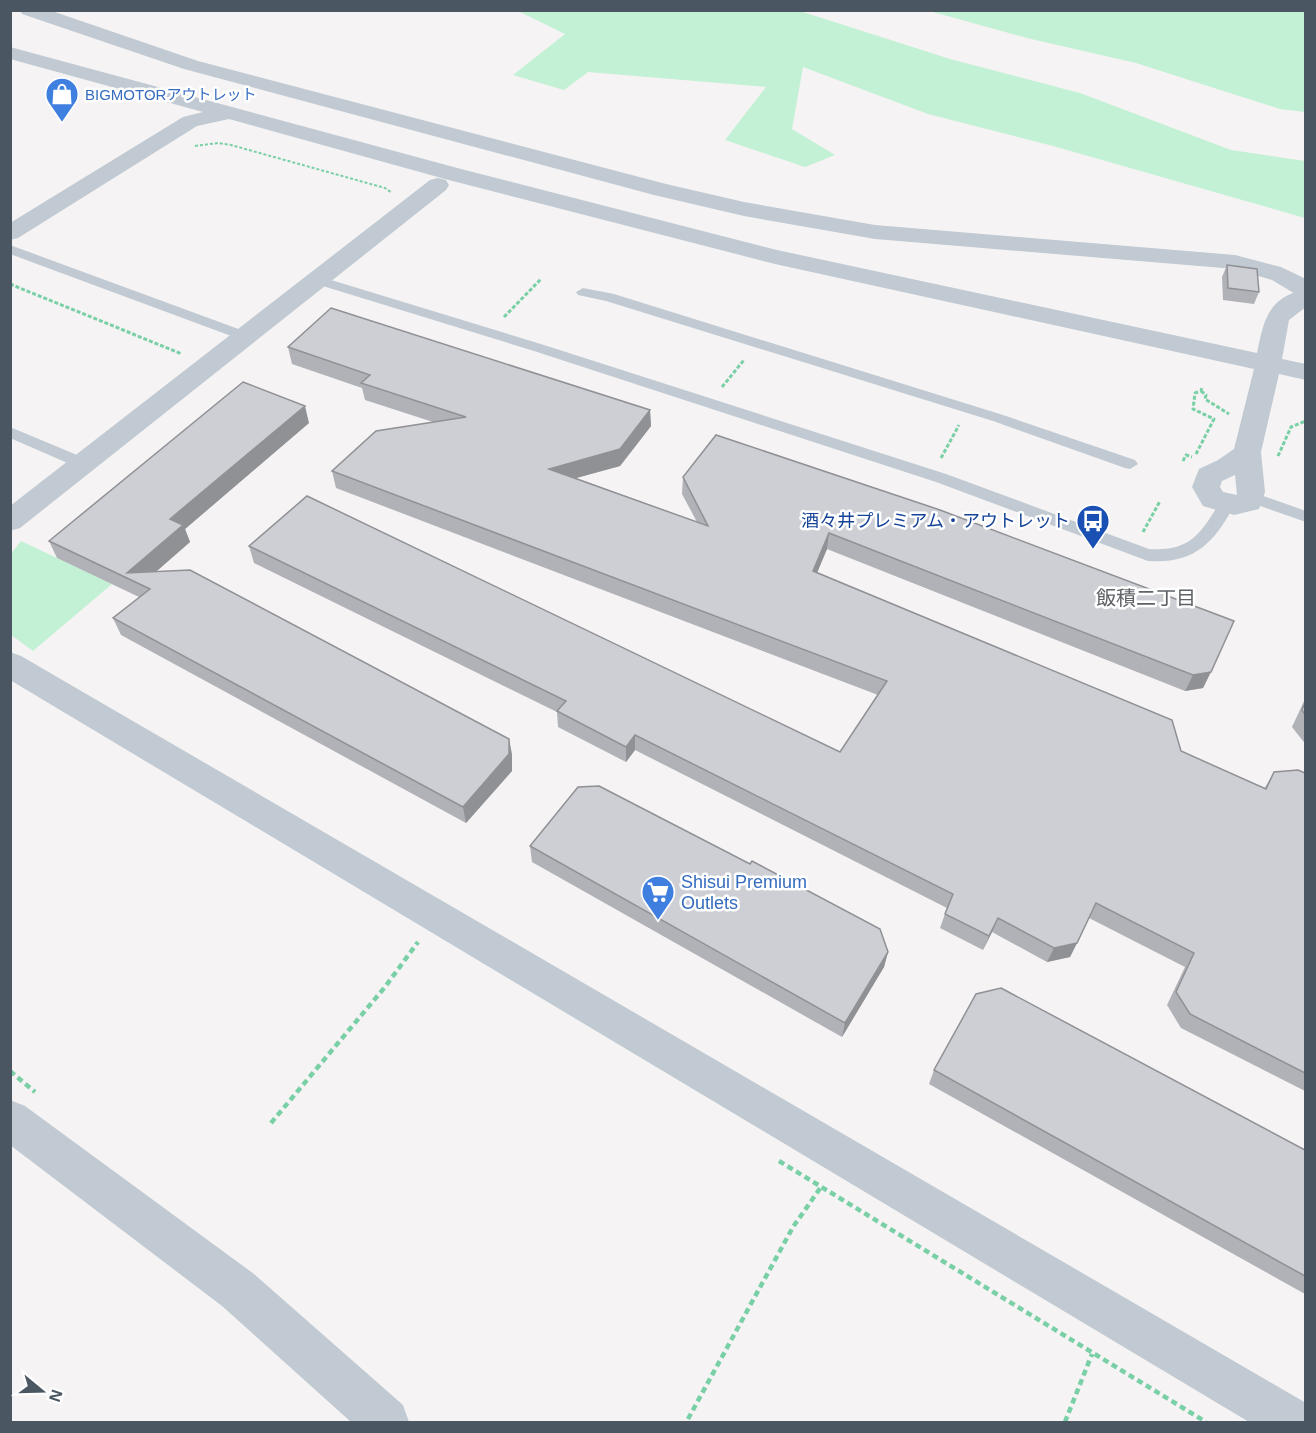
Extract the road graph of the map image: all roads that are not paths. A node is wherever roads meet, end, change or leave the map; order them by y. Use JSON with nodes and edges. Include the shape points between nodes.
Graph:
{"nodes":[{"id":1,"x":29,"y":10,"type":"edge"},
{"id":2,"x":10,"y":53,"type":"edge"},
{"id":3,"x":10,"y":72,"type":"edge"},
{"id":4,"x":162,"y":96,"type":"junction"},
{"id":5,"x":230,"y":113,"type":"junction"},
{"id":6,"x":190,"y":121,"type":"junction"},
{"id":7,"x":438,"y":185,"type":"junction"},
{"id":8,"x":10,"y":233,"type":"edge"},
{"id":9,"x":10,"y":249,"type":"edge"},
{"id":10,"x":318,"y":280,"type":"junction"},
{"id":11,"x":1305,"y":290,"type":"edge"},
{"id":12,"x":583,"y":292,"type":"dead end"},
{"id":13,"x":1305,"y":296,"type":"edge"},
{"id":14,"x":247,"y":336,"type":"junction"},
{"id":15,"x":1305,"y":372,"type":"edge"},
{"id":16,"x":1265,"y":373,"type":"junction"},
{"id":17,"x":1305,"y":392,"type":"edge"},
{"id":18,"x":10,"y":432,"type":"edge"},
{"id":19,"x":1247,"y":453,"type":"junction"},
{"id":20,"x":84,"y":464,"type":"junction"},
{"id":21,"x":1130,"y":464,"type":"dead end"},
{"id":22,"x":1239,"y":500,"type":"junction"},
{"id":23,"x":1305,"y":517,"type":"edge"},
{"id":24,"x":10,"y":521,"type":"edge"},
{"id":25,"x":10,"y":664,"type":"edge"},
{"id":26,"x":10,"y":1120,"type":"edge"},
{"id":27,"x":379,"y":1420,"type":"edge"},
{"id":28,"x":1293,"y":1422,"type":"edge"}],
"edges":[{"from":1,"to":11,"type":"street","via":[[191,64],[744,209],[875,232],[1235,262],[1265,268]]},
{"from":2,"to":4,"type":"street"},
{"from":3,"to":6,"type":"street"},
{"from":4,"to":5,"type":"street"},
{"from":4,"to":6,"type":"street","via":[[184,108]]},
{"from":5,"to":6,"type":"street"},
{"from":5,"to":16,"type":"street","via":[[775,257]]},
{"from":6,"to":7,"type":"street"},
{"from":6,"to":8,"type":"street"},
{"from":7,"to":10,"type":"street"},
{"from":7,"to":16,"type":"street","via":[[772,271]]},
{"from":9,"to":14,"type":"lane"},
{"from":10,"to":14,"type":"street"},
{"from":10,"to":22,"type":"lane","via":[[941,478],[1148,555],[1172,555],[1193,548]]},
{"from":12,"to":21,"type":"lane","via":[[968,408]]},
{"from":13,"to":16,"type":"street","via":[[1276,320]]},
{"from":14,"to":20,"type":"street"},
{"from":15,"to":16,"type":"street"},
{"from":16,"to":17,"type":"street"},
{"from":16,"to":19,"type":"street"},
{"from":18,"to":20,"type":"lane"},
{"from":19,"to":22,"type":"street","via":[[1246,472],[1252,491]]},
{"from":19,"to":22,"type":"street","via":[[1206,481],[1213,499]]},
{"from":20,"to":24,"type":"street"},
{"from":22,"to":23,"type":"lane"},
{"from":25,"to":28,"type":"street"},
{"from":26,"to":27,"type":"street","via":[[238,1290]]}]}
